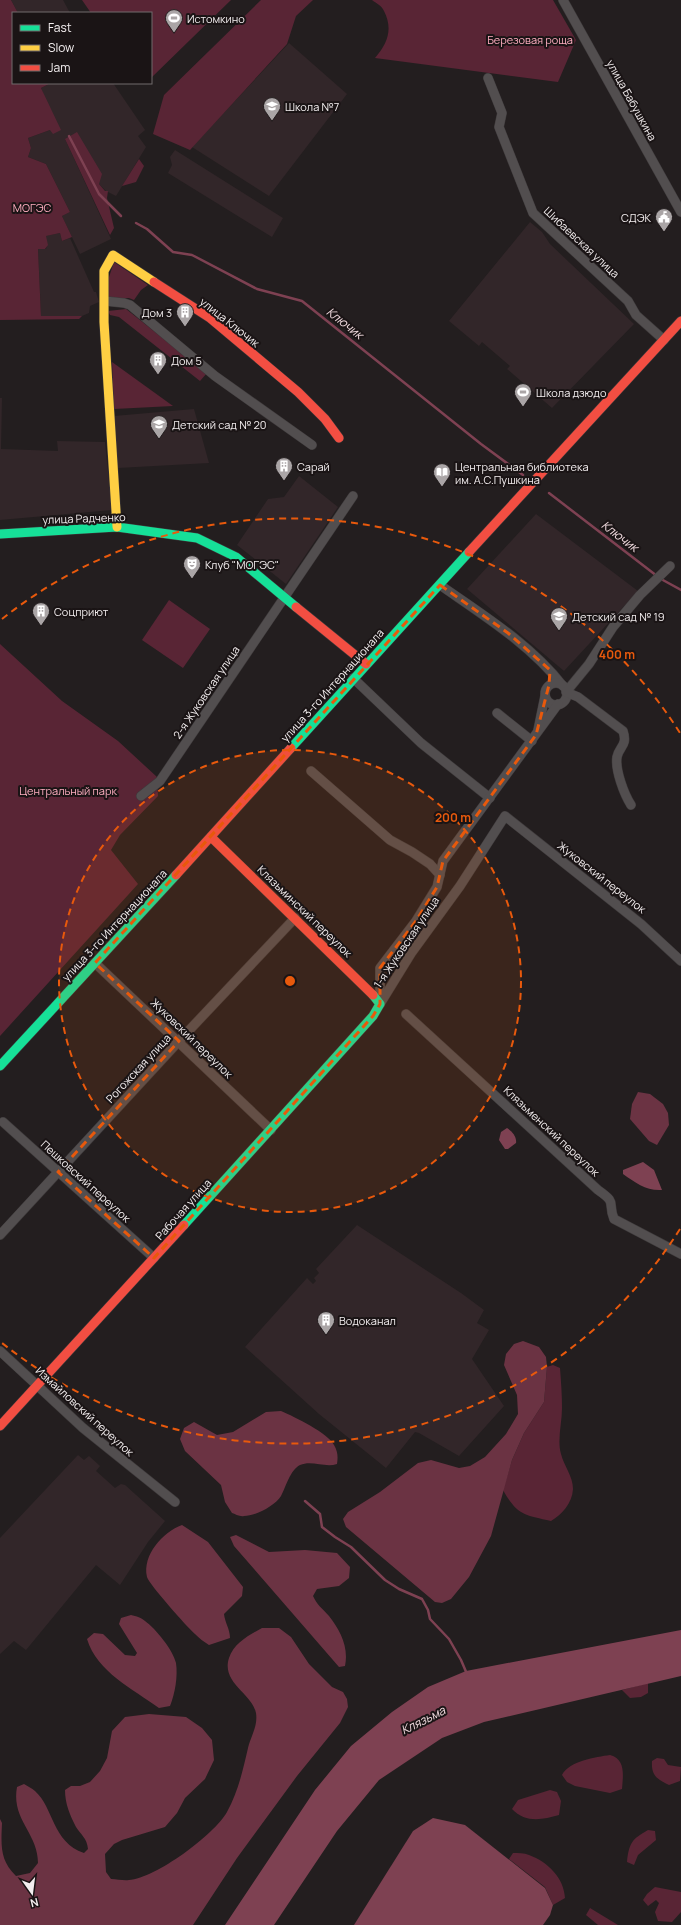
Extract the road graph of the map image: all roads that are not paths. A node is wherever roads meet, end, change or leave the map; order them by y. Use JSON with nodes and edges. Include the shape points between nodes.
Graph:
{"nodes":[{"id":1,"x":563,"y":0,"type":"edge"},
{"id":2,"x":488,"y":78,"type":"dead end"},
{"id":3,"x":681,"y":212,"type":"edge"},
{"id":4,"x":105,"y":301,"type":"junction"},
{"id":5,"x":681,"y":321,"type":"edge"},
{"id":6,"x":664,"y":340,"type":"junction"},
{"id":7,"x":339,"y":438,"type":"dead end"},
{"id":8,"x":312,"y":445,"type":"dead end"},
{"id":9,"x":353,"y":496,"type":"dead end"},
{"id":10,"x":117,"y":526,"type":"junction"},
{"id":11,"x":0,"y":534,"type":"edge"},
{"id":12,"x":670,"y":566,"type":"dead end"},
{"id":13,"x":440,"y":585,"type":"junction"},
{"id":14,"x":284,"y":597,"type":"junction"},
{"id":15,"x":366,"y":664,"type":"junction"},
{"id":16,"x":550,"y":670,"type":"junction"},
{"id":17,"x":353,"y":678,"type":"junction"},
{"id":18,"x":549,"y":685,"type":"junction"},
{"id":19,"x":564,"y":689,"type":"junction"},
{"id":20,"x":545,"y":696,"type":"junction"},
{"id":21,"x":558,"y":704,"type":"junction"},
{"id":22,"x":497,"y":713,"type":"dead end"},
{"id":23,"x":534,"y":738,"type":"junction"},
{"id":24,"x":311,"y":771,"type":"dead end"},
{"id":25,"x":142,"y":796,"type":"dead end"},
{"id":26,"x":490,"y":798,"type":"junction"},
{"id":27,"x":631,"y":805,"type":"dead end"},
{"id":28,"x":505,"y":816,"type":"joint"},
{"id":29,"x":211,"y":837,"type":"junction"},
{"id":30,"x":440,"y":875,"type":"junction"},
{"id":31,"x":295,"y":918,"type":"junction"},
{"id":32,"x":681,"y":961,"type":"edge"},
{"id":33,"x":95,"y":963,"type":"junction"},
{"id":34,"x":380,"y":1004,"type":"junction"},
{"id":35,"x":406,"y":1014,"type":"dead end"},
{"id":36,"x":179,"y":1041,"type":"junction"},
{"id":37,"x":0,"y":1066,"type":"edge"},
{"id":38,"x":3,"y":1122,"type":"dead end"},
{"id":39,"x":271,"y":1130,"type":"junction"},
{"id":40,"x":58,"y":1172,"type":"junction"},
{"id":41,"x":0,"y":1235,"type":"edge"},
{"id":42,"x":681,"y":1254,"type":"edge"},
{"id":43,"x":154,"y":1258,"type":"junction"},
{"id":44,"x":0,"y":1351,"type":"edge"},
{"id":45,"x":38,"y":1385,"type":"junction"},
{"id":46,"x":0,"y":1426,"type":"edge"},
{"id":47,"x":175,"y":1502,"type":"dead end"}],
"edges":[{"from":1,"to":3,"type":"street","name":"улица Бабушкина"},
{"from":2,"to":6,"type":"street","name":"Шибаевская улица","via":[[502,113],[500,127],[533,213],[628,301],[636,315]]},
{"from":4,"to":7,"type":"main road","name":"улица Ключик","via":[[104,270],[113,255],[210,318],[298,392],[325,419]]},
{"from":4,"to":8,"type":"street","via":[[130,305],[214,376]]},
{"from":4,"to":10,"type":"main road","name":"улица Ключик","via":[[104,322]]},
{"from":5,"to":6,"type":"main road","name":"улица 3-го Интернационала"},
{"from":6,"to":13,"type":"main road","name":"улица 3-го Интернационала"},
{"from":9,"to":14,"type":"street","name":"2-я Жуковская улица"},
{"from":10,"to":11,"type":"main road","name":"улица Радченко"},
{"from":10,"to":14,"type":"main road","name":"улица Радченко","via":[[197,538],[236,557]]},
{"from":12,"to":19,"type":"street","via":[[640,595],[613,627],[589,664]]},
{"from":13,"to":15,"type":"main road","name":"улица 3-го Интернационала"},
{"from":13,"to":16,"type":"street","via":[[508,633]]},
{"from":14,"to":15,"type":"main road","name":"улица Радченко"},
{"from":14,"to":25,"type":"street","name":"2-я Жуковская улица","via":[[160,781]]},
{"from":15,"to":17,"type":"main road","name":"улица 3-го Интернационала"},
{"from":16,"to":18,"type":"street"},
{"from":16,"to":19,"type":"street"},
{"from":17,"to":26,"type":"street","via":[[421,743]]},
{"from":17,"to":29,"type":"main road","name":"улица 3-го Интернационала"},
{"from":18,"to":19,"type":"street","via":[[556,683]]},
{"from":18,"to":20,"type":"street"},
{"from":19,"to":21,"type":"street","via":[[564,700]]},
{"from":19,"to":27,"type":"street","via":[[623,732],[625,738],[617,757],[618,767],[621,784]]},
{"from":20,"to":21,"type":"street","via":[[551,703]]},
{"from":20,"to":23,"type":"street"},
{"from":21,"to":23,"type":"street","name":"1-я Жуковская улица"},
{"from":22,"to":23,"type":"street"},
{"from":23,"to":26,"type":"street","name":"1-я Жуковская улица"},
{"from":24,"to":30,"type":"street","via":[[390,840],[430,864]]},
{"from":26,"to":30,"type":"street","name":"1-я Жуковская улица","via":[[443,861]]},
{"from":28,"to":32,"type":"street","name":"Жуковский переулок","via":[[641,924]]},
{"from":28,"to":34,"type":"street","name":"1-я Жуковская улица","via":[[460,886],[412,952]]},
{"from":29,"to":31,"type":"main road","name":"Клязьминский переулок"},
{"from":29,"to":33,"type":"main road","name":"улица 3-го Интернационала"},
{"from":30,"to":34,"type":"street","name":"1-я Жуковская улица","via":[[437,887],[416,921],[380,968]]},
{"from":31,"to":34,"type":"main road","name":"Клязьминский переулок","via":[[370,991]]},
{"from":31,"to":36,"type":"street","name":"Рогожская улица"},
{"from":33,"to":36,"type":"street","name":"Жуковский переулок"},
{"from":33,"to":37,"type":"main road","name":"улица 3-го Интернационала"},
{"from":34,"to":39,"type":"main road","name":"Рабочая улица","via":[[374,1016]]},
{"from":35,"to":42,"type":"street","name":"Клязьменский переулок","via":[[609,1198],[614,1219]]},
{"from":36,"to":39,"type":"street","name":"Жуковский переулок"},
{"from":36,"to":40,"type":"street","name":"Рогожская улица"},
{"from":38,"to":40,"type":"street","name":"Пешковский переулок"},
{"from":39,"to":43,"type":"main road","name":"Рабочая улица"},
{"from":40,"to":41,"type":"street","name":"Рогожская улица"},
{"from":40,"to":43,"type":"street","name":"Пешковский переулок"},
{"from":43,"to":45,"type":"main road","name":"Рабочая улица"},
{"from":44,"to":45,"type":"street","name":"Измайловский переулок"},
{"from":45,"to":46,"type":"main road","name":"Рабочая улица"},
{"from":45,"to":47,"type":"street","name":"Измайловский переулок","via":[[83,1428]]}]}
